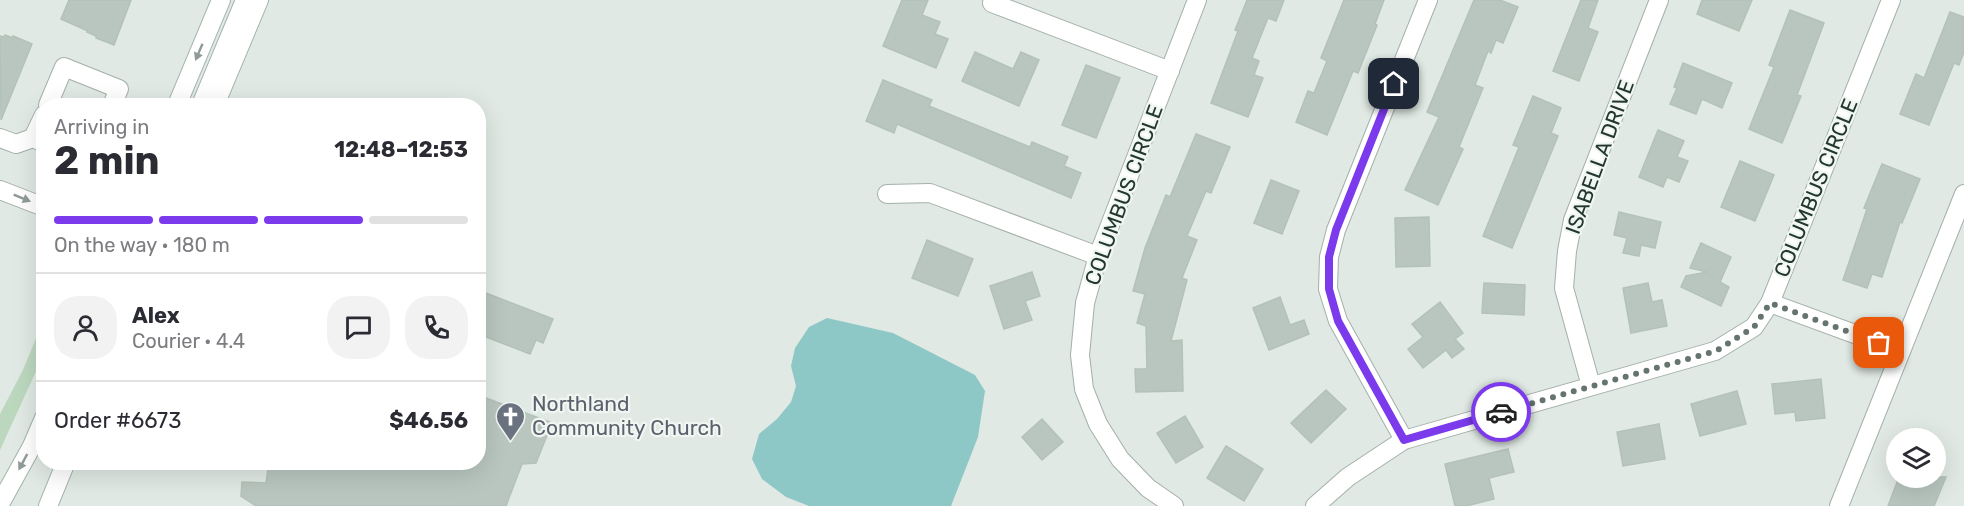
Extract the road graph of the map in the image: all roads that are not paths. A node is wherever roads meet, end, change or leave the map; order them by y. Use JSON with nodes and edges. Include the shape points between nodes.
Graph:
{"nodes":[{"id":1,"x":221,"y":0,"type":"edge"},
{"id":2,"x":245,"y":0,"type":"edge"},
{"id":3,"x":259,"y":0,"type":"edge"},
{"id":4,"x":1197,"y":0,"type":"edge"},
{"id":5,"x":1428,"y":0,"type":"edge"},
{"id":6,"x":1659,"y":0,"type":"edge"},
{"id":7,"x":1891,"y":0,"type":"edge"},
{"id":8,"x":992,"y":3,"type":"dead end"},
{"id":9,"x":1170,"y":71,"type":"junction"},
{"id":10,"x":51,"y":98,"type":"edge"},
{"id":11,"x":115,"y":98,"type":"edge"},
{"id":12,"x":180,"y":98,"type":"edge"},
{"id":13,"x":204,"y":98,"type":"edge"},
{"id":14,"x":218,"y":98,"type":"edge"},
{"id":15,"x":0,"y":138,"type":"edge"},
{"id":16,"x":36,"y":141,"type":"edge"},
{"id":17,"x":0,"y":190,"type":"edge"},
{"id":18,"x":887,"y":194,"type":"dead end"},
{"id":19,"x":1964,"y":194,"type":"edge"},
{"id":20,"x":36,"y":204,"type":"edge"},
{"id":21,"x":1098,"y":256,"type":"junction"},
{"id":22,"x":1770,"y":303,"type":"junction"},
{"id":23,"x":1901,"y":351,"type":"junction"},
{"id":24,"x":1592,"y":386,"type":"junction"},
{"id":25,"x":36,"y":437,"type":"edge"},
{"id":26,"x":1404,"y":440,"type":"junction"},
{"id":27,"x":63,"y":470,"type":"edge"},
{"id":28,"x":0,"y":504,"type":"edge"},
{"id":29,"x":48,"y":506,"type":"edge"},
{"id":30,"x":1174,"y":506,"type":"edge"},
{"id":31,"x":1315,"y":506,"type":"edge"},
{"id":32,"x":1839,"y":506,"type":"edge"}],
"edges":[{"from":1,"to":12,"type":"street","one_way":true},
{"from":2,"to":13,"type":"street"},
{"from":3,"to":14,"type":"street"},
{"from":4,"to":9,"type":"street","name":"COLUMBUS CIRCLE"},
{"from":5,"to":26,"type":"street","via":[[1336,230],[1329,257],[1329,289],[1338,321]]},
{"from":6,"to":24,"type":"street","name":"ISABELLA DRIVE","via":[[1573,220],[1567,251],[1564,288]]},
{"from":7,"to":22,"type":"street","name":"COLUMBUS CIRCLE"},
{"from":8,"to":9,"type":"street"},
{"from":9,"to":21,"type":"street","name":"COLUMBUS CIRCLE"},
{"from":10,"to":11,"type":"street","via":[[64,67],[119,89]]},
{"from":15,"to":16,"type":"street","via":[[16,144]]},
{"from":17,"to":20,"type":"street","one_way":true},
{"from":18,"to":21,"type":"street","via":[[930,193]]},
{"from":19,"to":23,"type":"street"},
{"from":21,"to":30,"type":"street","name":"COLUMBUS CIRCLE","via":[[1085,303],[1080,355],[1084,389],[1098,424],[1120,459],[1148,488]]},
{"from":22,"to":23,"type":"street"},
{"from":22,"to":24,"type":"street","name":"COLUMBUS CIRCLE","via":[[1754,327],[1716,351]]},
{"from":23,"to":32,"type":"street"},
{"from":24,"to":26,"type":"street","name":"COLUMBUS CIRCLE"},
{"from":25,"to":28,"type":"street","one_way":true},
{"from":26,"to":31,"type":"street","name":"COLUMBUS CIRCLE","via":[[1348,477]]},
{"from":27,"to":29,"type":"street"}]}
